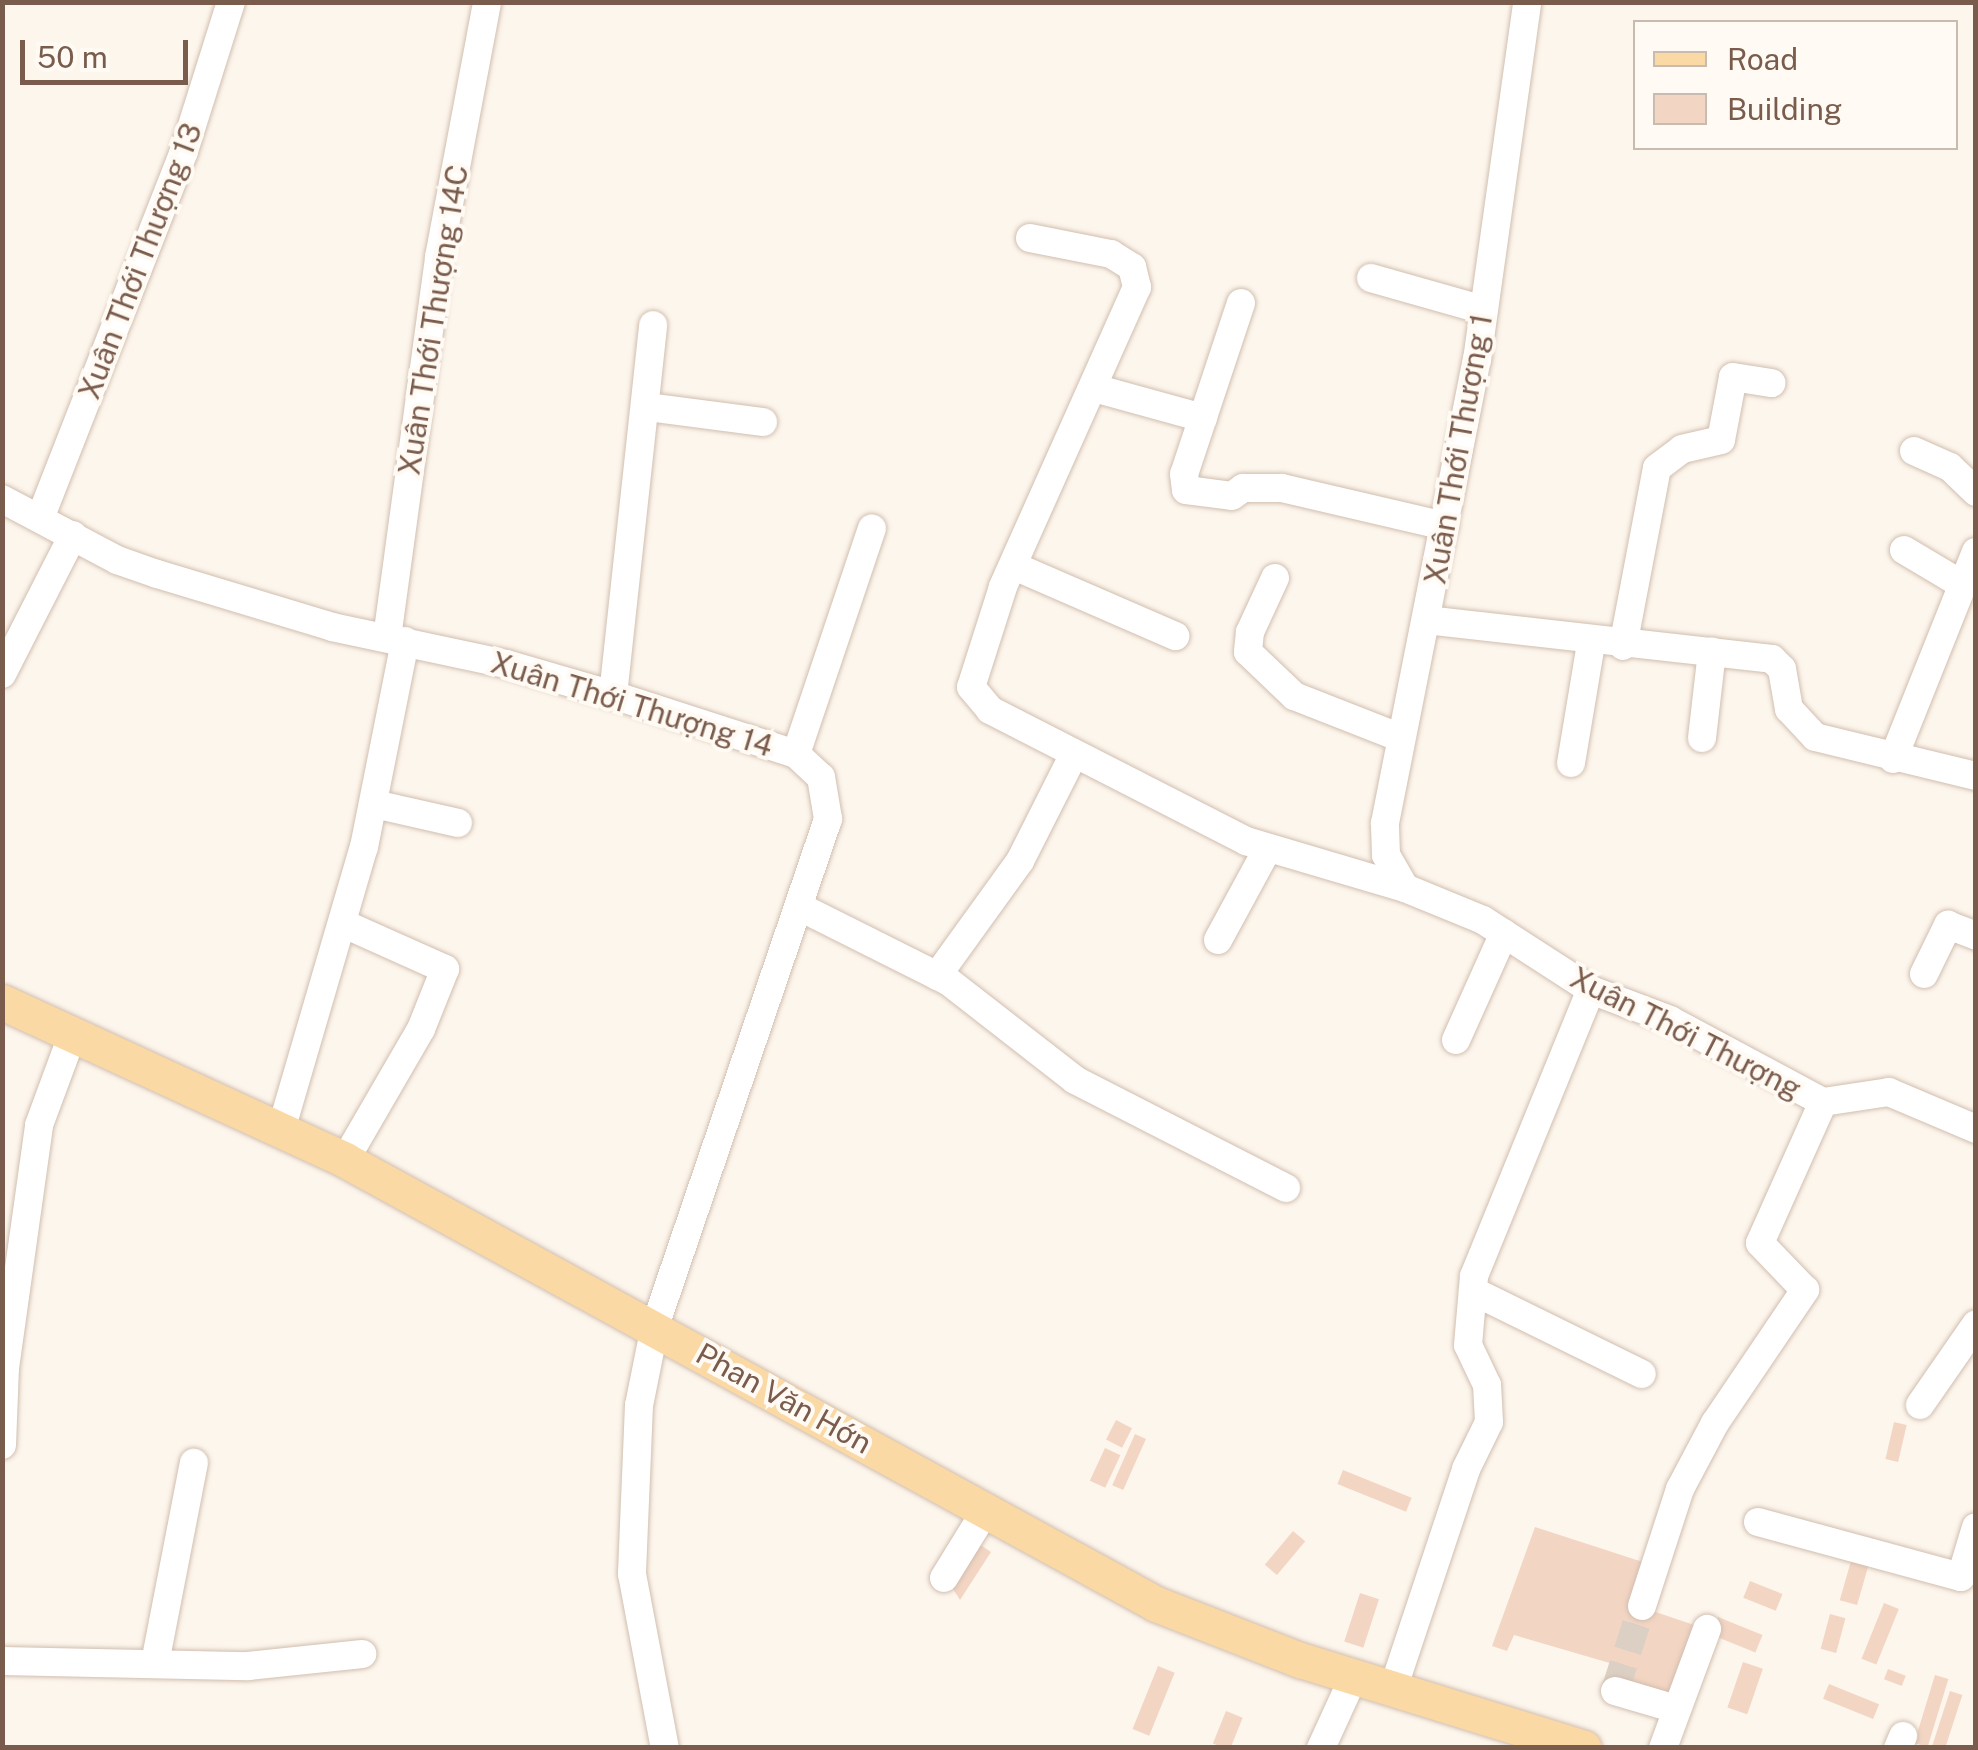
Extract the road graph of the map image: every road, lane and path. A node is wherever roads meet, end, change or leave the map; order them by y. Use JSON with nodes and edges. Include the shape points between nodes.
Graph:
{"nodes":[{"id":1,"x":231,"y":2,"type":"edge"},
{"id":2,"x":487,"y":2,"type":"edge"},
{"id":3,"x":1525,"y":3,"type":"edge"},
{"id":4,"x":1030,"y":238,"type":"dead end"},
{"id":5,"x":1371,"y":278,"type":"dead end"},
{"id":6,"x":1241,"y":303,"type":"dead end"},
{"id":7,"x":1484,"y":310,"type":"junction"},
{"id":8,"x":653,"y":325,"type":"dead end"},
{"id":9,"x":1772,"y":383,"type":"dead end"},
{"id":10,"x":1094,"y":388,"type":"junction"},
{"id":11,"x":647,"y":407,"type":"junction"},
{"id":12,"x":1203,"y":418,"type":"junction"},
{"id":13,"x":763,"y":422,"type":"dead end"},
{"id":14,"x":1914,"y":451,"type":"dead end"},
{"id":15,"x":1976,"y":492,"type":"edge"},
{"id":16,"x":2,"y":499,"type":"edge"},
{"id":17,"x":41,"y":516,"type":"junction"},
{"id":18,"x":1445,"y":526,"type":"junction"},
{"id":19,"x":872,"y":528,"type":"dead end"},
{"id":20,"x":74,"y":536,"type":"junction"},
{"id":21,"x":1904,"y":550,"type":"dead end"},
{"id":22,"x":1976,"y":552,"type":"edge"},
{"id":23,"x":1014,"y":566,"type":"junction"},
{"id":24,"x":1275,"y":578,"type":"dead end"},
{"id":25,"x":1961,"y":584,"type":"junction"},
{"id":26,"x":1426,"y":620,"type":"junction"},
{"id":27,"x":1175,"y":636,"type":"dead end"},
{"id":28,"x":396,"y":640,"type":"junction"},
{"id":29,"x":1591,"y":643,"type":"junction"},
{"id":30,"x":1623,"y":646,"type":"junction"},
{"id":31,"x":1712,"y":652,"type":"junction"},
{"id":32,"x":2,"y":674,"type":"edge"},
{"id":33,"x":613,"y":695,"type":"junction"},
{"id":34,"x":1401,"y":738,"type":"junction"},
{"id":35,"x":1702,"y":738,"type":"dead end"},
{"id":36,"x":796,"y":754,"type":"junction"},
{"id":37,"x":1074,"y":754,"type":"junction"},
{"id":38,"x":1893,"y":759,"type":"junction"},
{"id":39,"x":1571,"y":763,"type":"dead end"},
{"id":40,"x":1976,"y":776,"type":"edge"},
{"id":41,"x":374,"y":804,"type":"junction"},
{"id":42,"x":458,"y":823,"type":"dead end"},
{"id":43,"x":1268,"y":848,"type":"junction"},
{"id":44,"x":1405,"y":888,"type":"junction"},
{"id":45,"x":800,"y":907,"type":"junction"},
{"id":46,"x":342,"y":923,"type":"junction"},
{"id":47,"x":1504,"y":933,"type":"junction"},
{"id":48,"x":1976,"y":936,"type":"edge"},
{"id":49,"x":1218,"y":940,"type":"dead end"},
{"id":50,"x":1924,"y":974,"type":"dead end"},
{"id":51,"x":937,"y":976,"type":"junction"},
{"id":52,"x":1591,"y":990,"type":"junction"},
{"id":53,"x":2,"y":1002,"type":"edge"},
{"id":54,"x":73,"y":1033,"type":"junction"},
{"id":55,"x":1456,"y":1040,"type":"dead end"},
{"id":56,"x":1823,"y":1102,"type":"junction"},
{"id":57,"x":1976,"y":1129,"type":"edge"},
{"id":58,"x":281,"y":1130,"type":"junction"},
{"id":59,"x":345,"y":1160,"type":"junction"},
{"id":60,"x":1286,"y":1188,"type":"dead end"},
{"id":61,"x":1472,"y":1291,"type":"junction"},
{"id":62,"x":1976,"y":1324,"type":"edge"},
{"id":63,"x":655,"y":1326,"type":"junction"},
{"id":64,"x":4,"y":1368,"type":"edge"},
{"id":65,"x":1642,"y":1374,"type":"dead end"},
{"id":66,"x":1920,"y":1404,"type":"dead end"},
{"id":67,"x":2,"y":1445,"type":"edge"},
{"id":68,"x":194,"y":1462,"type":"dead end"},
{"id":69,"x":986,"y":1510,"type":"junction"},
{"id":70,"x":1758,"y":1522,"type":"dead end"},
{"id":71,"x":1976,"y":1526,"type":"edge"},
{"id":72,"x":944,"y":1578,"type":"dead end"},
{"id":73,"x":1642,"y":1606,"type":"tunnel mouth"},
{"id":74,"x":1707,"y":1630,"type":"dead end"},
{"id":75,"x":362,"y":1654,"type":"dead end"},
{"id":76,"x":2,"y":1661,"type":"edge"},
{"id":77,"x":155,"y":1663,"type":"junction"},
{"id":78,"x":1353,"y":1678,"type":"junction"},
{"id":79,"x":1393,"y":1688,"type":"junction"},
{"id":80,"x":1615,"y":1691,"type":"dead end"},
{"id":81,"x":1676,"y":1708,"type":"junction"},
{"id":82,"x":1564,"y":1745,"type":"edge"},
{"id":83,"x":666,"y":1748,"type":"edge"},
{"id":84,"x":1321,"y":1748,"type":"edge"},
{"id":85,"x":1663,"y":1748,"type":"edge"}],
"edges":[{"from":1,"to":17,"type":"street","name":"Xuân Thới Thượng 13","via":[[184,151]]},
{"from":2,"to":28,"type":"street","name":"Xuân Thới Thượng 14C","via":[[439,256]]},
{"from":3,"to":7,"type":"street","name":"Xuân Thới Thượng 1"},
{"from":4,"to":10,"type":"street","via":[[1110,254],[1132,266],[1137,286]]},
{"from":5,"to":7,"type":"street"},
{"from":6,"to":12,"type":"street"},
{"from":7,"to":18,"type":"street","name":"Xuân Thới Thượng 1"},
{"from":8,"to":11,"type":"street"},
{"from":9,"to":30,"type":"street","via":[[1733,377],[1721,440],[1682,449],[1657,468]]},
{"from":10,"to":12,"type":"street"},
{"from":10,"to":23,"type":"street"},
{"from":11,"to":13,"type":"street"},
{"from":11,"to":33,"type":"street"},
{"from":12,"to":18,"type":"street","via":[[1182,483],[1192,493],[1232,496],[1243,488],[1282,488]]},
{"from":14,"to":15,"type":"street","via":[[1950,468]]},
{"from":16,"to":17,"type":"street","name":"Xuân Thới Thượng 14"},
{"from":17,"to":20,"type":"street","name":"Xuân Thới Thượng 14"},
{"from":18,"to":26,"type":"street","name":"Xuân Thới Thượng 1"},
{"from":19,"to":36,"type":"street"},
{"from":20,"to":28,"type":"street","name":"Xuân Thới Thượng 14","via":[[157,574]]},
{"from":20,"to":32,"type":"street"},
{"from":21,"to":25,"type":"street"},
{"from":22,"to":25,"type":"street"},
{"from":23,"to":27,"type":"street"},
{"from":23,"to":37,"type":"street","name":"Xuân Thới Thượng","via":[[971,687],[990,710]]},
{"from":24,"to":34,"type":"street","via":[[1248,652],[1294,696]]},
{"from":25,"to":38,"type":"street"},
{"from":26,"to":29,"type":"street"},
{"from":26,"to":34,"type":"street","name":"Xuân Thới Thượng 1"},
{"from":28,"to":33,"type":"street","name":"Xuân Thới Thượng 14"},
{"from":28,"to":41,"type":"street","name":"Xuân Thới Thượng 14C"},
{"from":29,"to":30,"type":"street"},
{"from":29,"to":39,"type":"street"},
{"from":30,"to":31,"type":"street"},
{"from":31,"to":35,"type":"street"},
{"from":31,"to":38,"type":"street","via":[[1772,659],[1782,668],[1797,722],[1815,737]]},
{"from":33,"to":36,"type":"street","name":"Xuân Thới Thượng 14"},
{"from":34,"to":44,"type":"street","name":"Xuân Thới Thượng 1","via":[[1384,839],[1390,869]]},
{"from":36,"to":45,"type":"street","name":"Xuân Thới Thượng 14","via":[[821,776],[828,819]]},
{"from":37,"to":43,"type":"street","name":"Xuân Thới Thượng"},
{"from":37,"to":51,"type":"street","via":[[1020,860]]},
{"from":38,"to":40,"type":"street"},
{"from":41,"to":42,"type":"street"},
{"from":41,"to":46,"type":"street","name":"Xuân Thới Thượng 14C"},
{"from":43,"to":44,"type":"street","name":"Xuân Thới Thượng"},
{"from":43,"to":49,"type":"street"},
{"from":44,"to":47,"type":"street","name":"Xuân Thới Thượng"},
{"from":45,"to":51,"type":"street"},
{"from":45,"to":63,"type":"street","name":"Xuân Thới Thượng 14"},
{"from":46,"to":58,"type":"street","name":"Xuân Thới Thượng 14C"},
{"from":46,"to":59,"type":"street","via":[[445,969],[421,1029]]},
{"from":47,"to":52,"type":"street","name":"Xuân Thới Thượng"},
{"from":47,"to":55,"type":"street"},
{"from":48,"to":50,"type":"street","via":[[1948,925]]},
{"from":51,"to":60,"type":"street","via":[[1075,1080]]},
{"from":52,"to":56,"type":"street","name":"Xuân Thới Thượng","via":[[1670,1020]]},
{"from":52,"to":61,"type":"street"},
{"from":53,"to":54,"type":"main road","name":"Phan Văn Hớn"},
{"from":54,"to":58,"type":"main road","name":"Phan Văn Hớn"},
{"from":54,"to":64,"type":"street","via":[[39,1125]]},
{"from":56,"to":57,"type":"street","name":"Xuân Thới Thượng","via":[[1888,1092]]},
{"from":56,"to":73,"type":"street","via":[[1760,1242],[1805,1290],[1714,1423],[1680,1489]]},
{"from":58,"to":59,"type":"main road","name":"Phan Văn Hớn"},
{"from":59,"to":63,"type":"main road","name":"Phan Văn Hớn"},
{"from":61,"to":65,"type":"street"},
{"from":61,"to":79,"type":"street","via":[[1468,1344],[1488,1385],[1489,1422],[1466,1469]]},
{"from":62,"to":66,"type":"street"},
{"from":63,"to":69,"type":"main road","name":"Phan Văn Hớn"},
{"from":63,"to":83,"type":"street","name":"Xuân Thới Thượng 14","via":[[639,1404],[632,1574]]},
{"from":64,"to":67,"type":"street"},
{"from":68,"to":77,"type":"street"},
{"from":69,"to":72,"type":"street"},
{"from":69,"to":78,"type":"main road","name":"Phan Văn Hớn","via":[[1156,1604]]},
{"from":70,"to":71,"type":"street","via":[[1961,1576]]},
{"from":74,"to":81,"type":"street"},
{"from":75,"to":77,"type":"street","via":[[248,1666]]},
{"from":76,"to":77,"type":"street"},
{"from":78,"to":79,"type":"main road","name":"Phan Văn Hớn"},
{"from":78,"to":84,"type":"street"},
{"from":79,"to":82,"type":"main road","name":"Phan Văn Hớn"},
{"from":80,"to":81,"type":"street"},
{"from":81,"to":85,"type":"street"}]}
